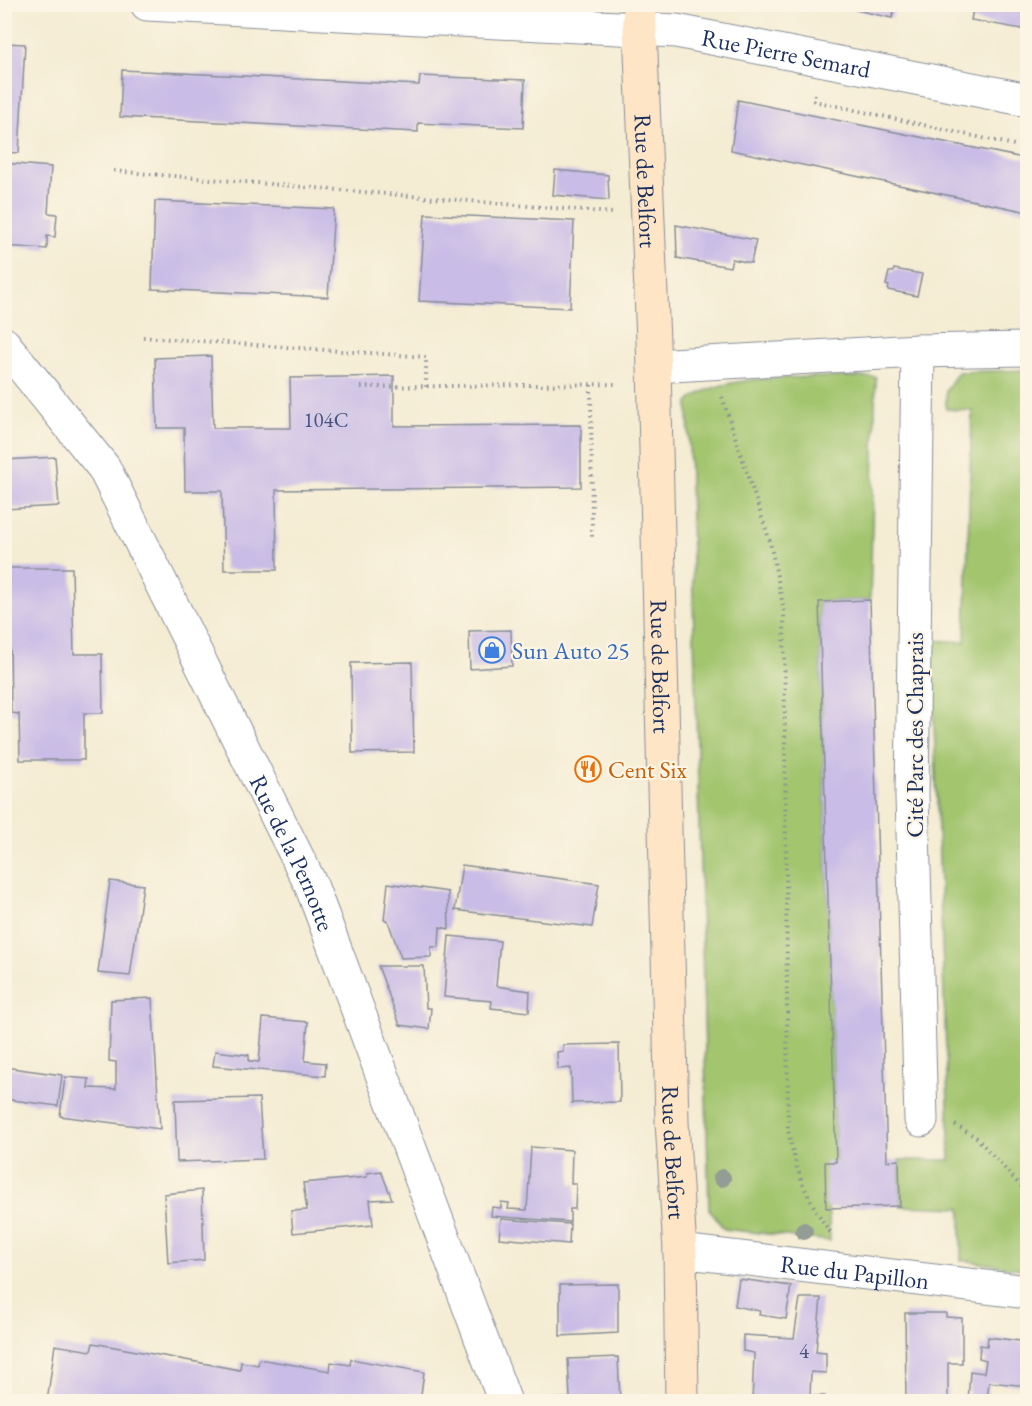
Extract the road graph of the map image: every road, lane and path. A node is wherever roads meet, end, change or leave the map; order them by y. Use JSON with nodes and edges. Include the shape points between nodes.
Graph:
{"nodes":[{"id":1,"x":147,"y":4,"type":"edge"},
{"id":2,"x":639,"y":17,"type":"edge"},
{"id":3,"x":816,"y":88,"type":"dead end"},
{"id":4,"x":1028,"y":100,"type":"edge"},
{"id":5,"x":1028,"y":148,"type":"edge"},
{"id":6,"x":114,"y":171,"type":"dead end"},
{"id":7,"x":648,"y":216,"type":"junction"},
{"id":8,"x":143,"y":337,"type":"dead end"},
{"id":9,"x":4,"y":344,"type":"edge"},
{"id":10,"x":1028,"y":350,"type":"edge"},
{"id":11,"x":918,"y":351,"type":"junction"},
{"id":12,"x":714,"y":364,"type":"junction"},
{"id":13,"x":654,"y":366,"type":"junction"},
{"id":14,"x":620,"y":384,"type":"dead end"},
{"id":15,"x":591,"y":385,"type":"junction"},
{"id":16,"x":361,"y":387,"type":"dead end"},
{"id":17,"x":426,"y":387,"type":"junction"},
{"id":18,"x":592,"y":537,"type":"dead end"},
{"id":19,"x":921,"y":1120,"type":"joint"},
{"id":20,"x":1028,"y":1194,"type":"edge"},
{"id":21,"x":680,"y":1251,"type":"junction"},
{"id":22,"x":857,"y":1272,"type":"junction"},
{"id":23,"x":1028,"y":1292,"type":"edge"},
{"id":24,"x":505,"y":1401,"type":"edge"},
{"id":25,"x":682,"y":1401,"type":"edge"}],
"edges":[{"from":1,"to":2,"type":"street","name":"Rue Pierre Semard"},
{"from":2,"to":4,"type":"street","name":"Rue Pierre Semard","via":[[676,31]]},
{"from":2,"to":7,"type":"main road","name":"Rue de Belfort"},
{"from":3,"to":5,"type":"path","via":[[813,101]]},
{"from":6,"to":7,"type":"path"},
{"from":7,"to":13,"type":"main road","name":"Rue de Belfort"},
{"from":8,"to":17,"type":"path","via":[[426,357]]},
{"from":9,"to":24,"type":"street","name":"Rue de la Pernotte","via":[[104,468],[310,885]]},
{"from":10,"to":11,"type":"street"},
{"from":11,"to":12,"type":"street"},
{"from":11,"to":19,"type":"street","name":"Cité Parc des Chaprais","via":[[912,795]]},
{"from":12,"to":13,"type":"street"},
{"from":12,"to":22,"type":"path","via":[[725,411],[770,542],[784,610],[788,1130],[796,1174],[814,1209]]},
{"from":13,"to":21,"type":"main road","name":"Rue de Belfort","via":[[672,1122]]},
{"from":14,"to":15,"type":"path"},
{"from":15,"to":17,"type":"path"},
{"from":15,"to":18,"type":"path"},
{"from":16,"to":17,"type":"path"},
{"from":19,"to":20,"type":"path","via":[[949,1121],[976,1137]]},
{"from":21,"to":22,"type":"street","name":"Rue du Papillon"},
{"from":21,"to":25,"type":"main road","name":"Rue de Belfort"},
{"from":22,"to":23,"type":"street","name":"Rue du Papillon"}]}
